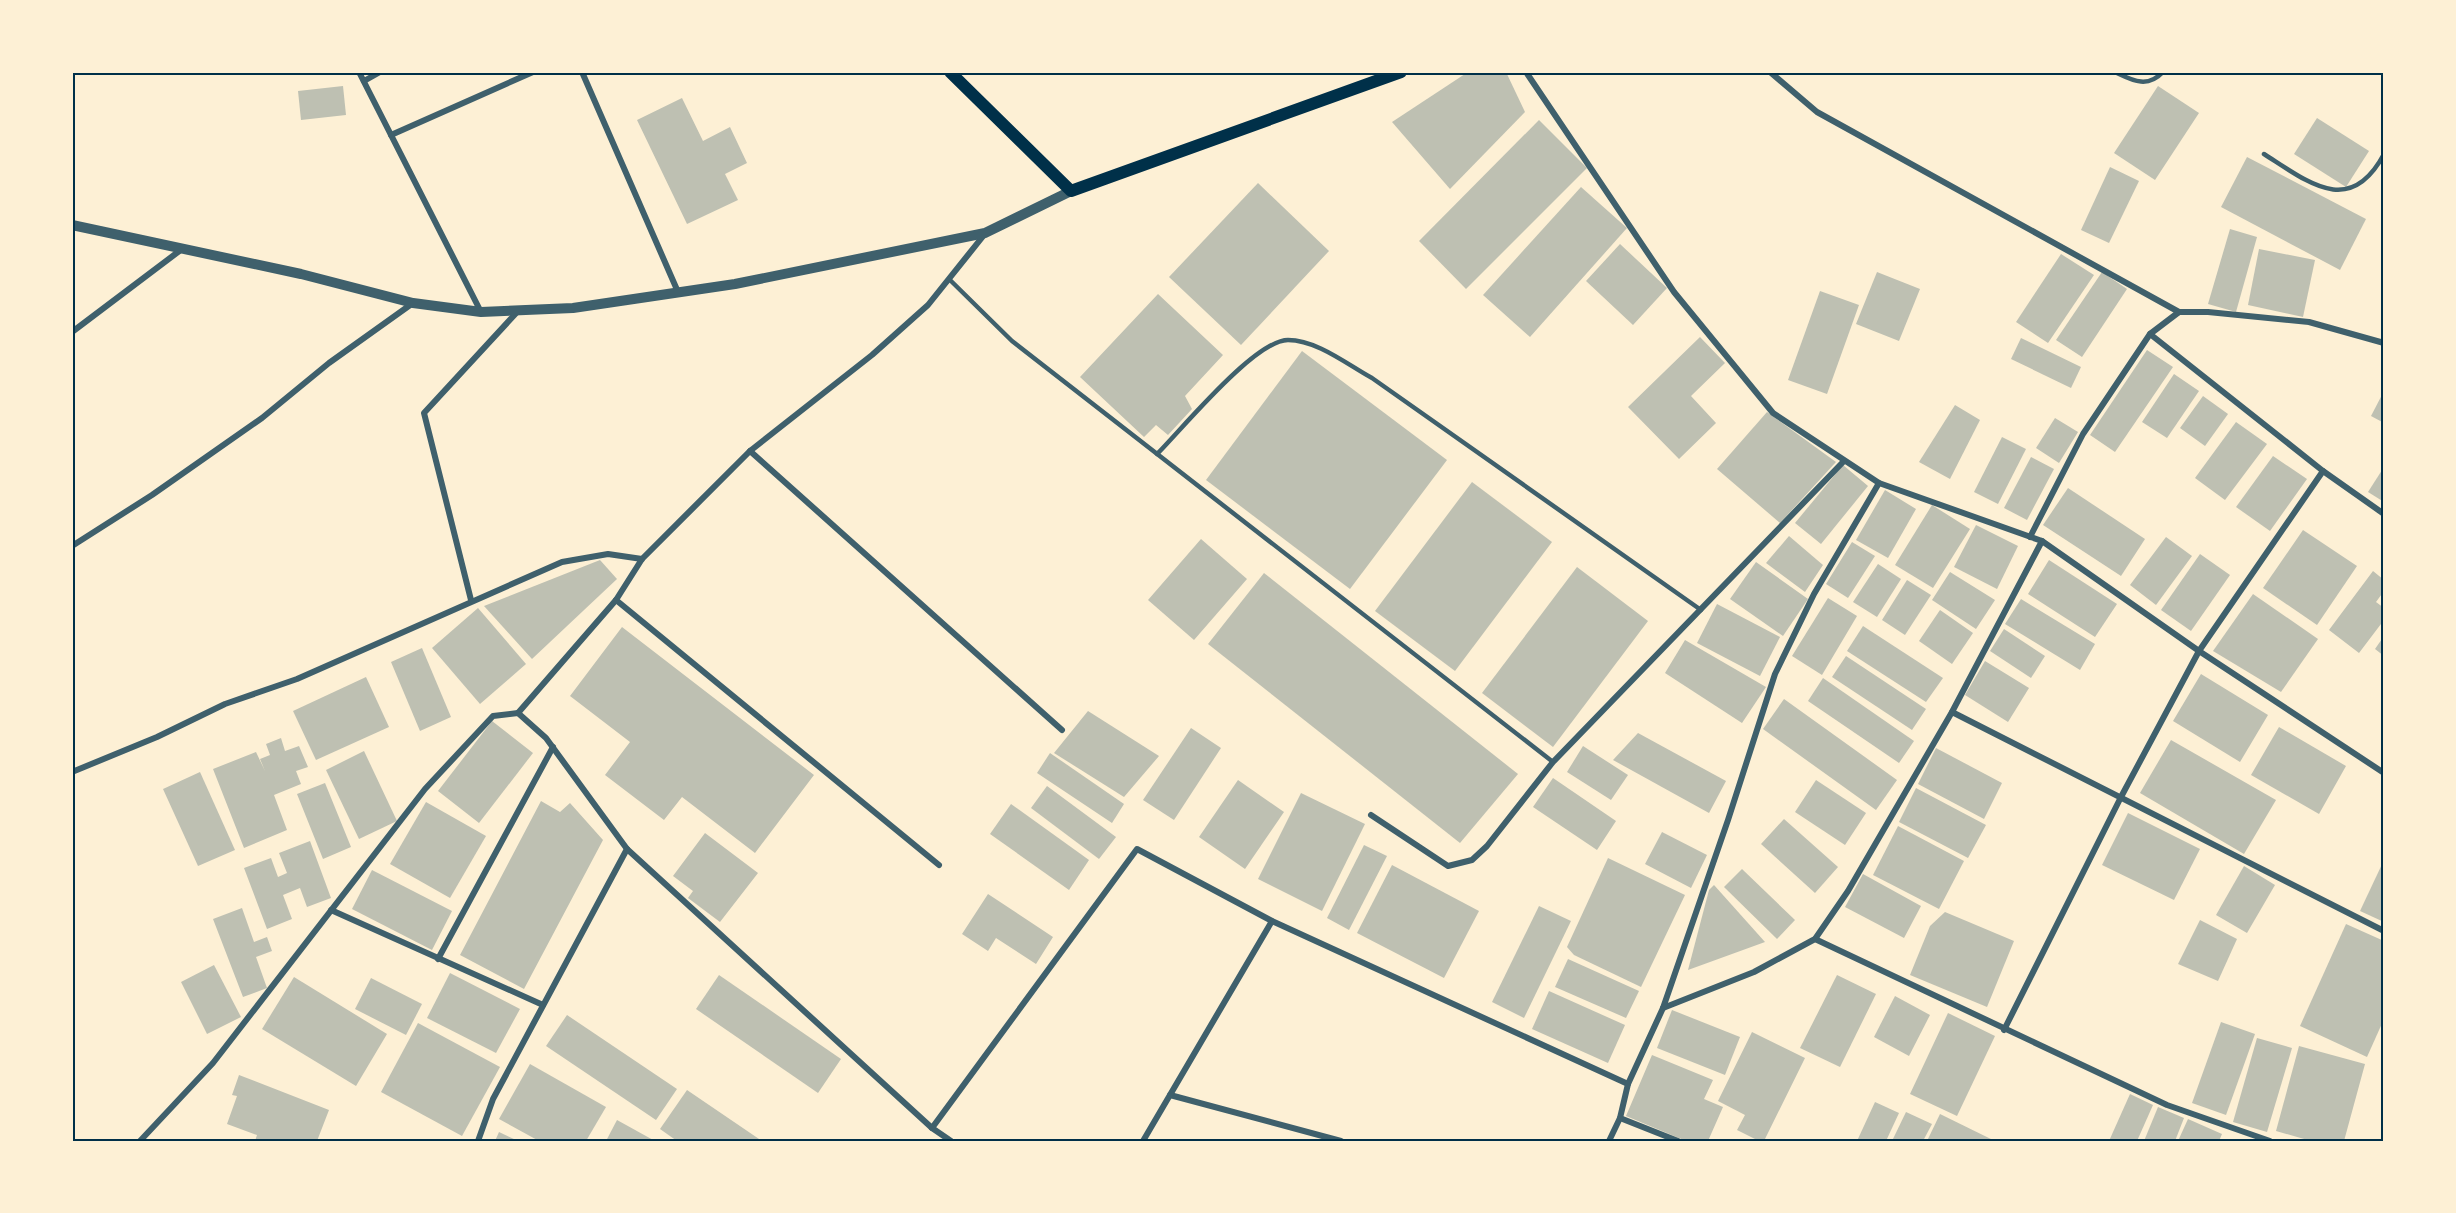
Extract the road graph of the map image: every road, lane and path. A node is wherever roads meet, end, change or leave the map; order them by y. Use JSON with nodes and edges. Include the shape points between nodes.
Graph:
{"nodes":[{"id":1,"x":359,"y":72,"type":"edge"},
{"id":2,"x":380,"y":72,"type":"edge"},
{"id":3,"x":533,"y":72,"type":"edge"},
{"id":4,"x":582,"y":72,"type":"edge"},
{"id":5,"x":950,"y":72,"type":"edge"},
{"id":6,"x":1401,"y":72,"type":"edge"},
{"id":7,"x":1526,"y":72,"type":"edge"},
{"id":8,"x":1770,"y":72,"type":"edge"},
{"id":9,"x":2115,"y":72,"type":"edge"},
{"id":10,"x":2163,"y":72,"type":"edge"},
{"id":11,"x":364,"y":81,"type":"junction"},
{"id":12,"x":391,"y":135,"type":"junction"},
{"id":13,"x":2264,"y":154,"type":"dead end"},
{"id":14,"x":2384,"y":154,"type":"edge"},
{"id":15,"x":1071,"y":191,"type":"junction"},
{"id":16,"x":72,"y":225,"type":"edge"},
{"id":17,"x":985,"y":233,"type":"junction"},
{"id":18,"x":182,"y":248,"type":"junction"},
{"id":19,"x":949,"y":279,"type":"junction"},
{"id":20,"x":678,"y":292,"type":"junction"},
{"id":21,"x":413,"y":303,"type":"junction"},
{"id":22,"x":519,"y":310,"type":"junction"},
{"id":23,"x":481,"y":312,"type":"junction"},
{"id":24,"x":2179,"y":312,"type":"junction"},
{"id":25,"x":72,"y":332,"type":"edge"},
{"id":26,"x":2150,"y":334,"type":"junction"},
{"id":27,"x":2384,"y":343,"type":"edge"},
{"id":28,"x":750,"y":451,"type":"junction"},
{"id":29,"x":1157,"y":454,"type":"junction"},
{"id":30,"x":1844,"y":461,"type":"junction"},
{"id":31,"x":2323,"y":471,"type":"junction"},
{"id":32,"x":1879,"y":483,"type":"junction"},
{"id":33,"x":2384,"y":514,"type":"edge"},
{"id":34,"x":2030,"y":537,"type":"junction"},
{"id":35,"x":2042,"y":541,"type":"junction"},
{"id":36,"x":72,"y":546,"type":"edge"},
{"id":37,"x":642,"y":559,"type":"junction"},
{"id":38,"x":471,"y":600,"type":"junction"},
{"id":39,"x":616,"y":600,"type":"junction"},
{"id":40,"x":1701,"y":610,"type":"junction"},
{"id":41,"x":2199,"y":651,"type":"junction"},
{"id":42,"x":1952,"y":712,"type":"junction"},
{"id":43,"x":518,"y":713,"type":"junction"},
{"id":44,"x":1062,"y":730,"type":"dead end"},
{"id":45,"x":553,"y":747,"type":"junction"},
{"id":46,"x":1552,"y":762,"type":"junction"},
{"id":47,"x":72,"y":772,"type":"edge"},
{"id":48,"x":2384,"y":773,"type":"edge"},
{"id":49,"x":2121,"y":797,"type":"junction"},
{"id":50,"x":1371,"y":815,"type":"dead end"},
{"id":51,"x":627,"y":849,"type":"junction"},
{"id":52,"x":939,"y":865,"type":"dead end"},
{"id":53,"x":331,"y":910,"type":"junction"},
{"id":54,"x":1272,"y":921,"type":"junction"},
{"id":55,"x":2384,"y":931,"type":"edge"},
{"id":56,"x":1815,"y":939,"type":"junction"},
{"id":57,"x":438,"y":959,"type":"junction"},
{"id":58,"x":543,"y":1005,"type":"junction"},
{"id":59,"x":1663,"y":1008,"type":"junction"},
{"id":60,"x":2004,"y":1030,"type":"junction"},
{"id":61,"x":1629,"y":1084,"type":"junction"},
{"id":62,"x":1170,"y":1095,"type":"junction"},
{"id":63,"x":1620,"y":1118,"type":"junction"},
{"id":64,"x":932,"y":1128,"type":"junction"},
{"id":65,"x":140,"y":1141,"type":"edge"},
{"id":66,"x":478,"y":1141,"type":"edge"},
{"id":67,"x":951,"y":1141,"type":"edge"},
{"id":68,"x":1143,"y":1141,"type":"edge"},
{"id":69,"x":1341,"y":1141,"type":"edge"},
{"id":70,"x":1609,"y":1141,"type":"edge"},
{"id":71,"x":1678,"y":1141,"type":"edge"},
{"id":72,"x":2270,"y":1141,"type":"edge"}],
"edges":[{"from":1,"to":11,"type":"street"},
{"from":2,"to":11,"type":"street"},
{"from":3,"to":12,"type":"street"},
{"from":4,"to":20,"type":"street"},
{"from":5,"to":15,"type":"main road"},
{"from":6,"to":15,"type":"main road"},
{"from":7,"to":30,"type":"street","via":[[1682,300],[1773,412]]},
{"from":8,"to":24,"type":"street","via":[[1817,112]]},
{"from":9,"to":10,"type":"lane","via":[[2149,82]]},
{"from":11,"to":12,"type":"street"},
{"from":12,"to":23,"type":"street"},
{"from":13,"to":14,"type":"lane","via":[[2321,187],[2347,190],[2362,183]]},
{"from":15,"to":17,"type":"street"},
{"from":16,"to":18,"type":"street"},
{"from":17,"to":19,"type":"street"},
{"from":17,"to":20,"type":"street"},
{"from":18,"to":21,"type":"street"},
{"from":18,"to":25,"type":"street"},
{"from":19,"to":28,"type":"street","via":[[928,305],[872,355]]},
{"from":19,"to":29,"type":"lane","via":[[1012,341]]},
{"from":20,"to":22,"type":"street","via":[[573,308]]},
{"from":21,"to":23,"type":"street"},
{"from":21,"to":36,"type":"street","via":[[329,363],[262,418]]},
{"from":22,"to":23,"type":"street"},
{"from":22,"to":38,"type":"street","via":[[424,413]]},
{"from":24,"to":26,"type":"street"},
{"from":24,"to":27,"type":"street","via":[[2309,322]]},
{"from":26,"to":31,"type":"street"},
{"from":26,"to":34,"type":"street","via":[[2083,434]]},
{"from":28,"to":37,"type":"street"},
{"from":28,"to":44,"type":"street"},
{"from":29,"to":40,"type":"lane","via":[[1234,374],[1268,345],[1288,340],[1316,346],[1372,378]]},
{"from":29,"to":46,"type":"lane"},
{"from":30,"to":32,"type":"street"},
{"from":30,"to":40,"type":"street"},
{"from":31,"to":33,"type":"street"},
{"from":31,"to":41,"type":"street"},
{"from":32,"to":34,"type":"street"},
{"from":32,"to":59,"type":"street","via":[[1814,594],[1775,675]]},
{"from":34,"to":35,"type":"street"},
{"from":35,"to":41,"type":"street"},
{"from":35,"to":42,"type":"street"},
{"from":37,"to":38,"type":"street","via":[[608,554],[562,562]]},
{"from":37,"to":39,"type":"street"},
{"from":38,"to":47,"type":"street","via":[[297,679],[225,705]]},
{"from":39,"to":43,"type":"street"},
{"from":39,"to":52,"type":"street"},
{"from":40,"to":46,"type":"street"},
{"from":41,"to":48,"type":"street"},
{"from":41,"to":49,"type":"street"},
{"from":42,"to":49,"type":"street"},
{"from":42,"to":56,"type":"street","via":[[1848,891]]},
{"from":43,"to":45,"type":"street"},
{"from":43,"to":53,"type":"street","via":[[493,716],[425,789]]},
{"from":45,"to":51,"type":"street"},
{"from":45,"to":57,"type":"street"},
{"from":46,"to":50,"type":"street","via":[[1472,860],[1448,866]]},
{"from":49,"to":55,"type":"street"},
{"from":49,"to":60,"type":"street"},
{"from":51,"to":58,"type":"street"},
{"from":51,"to":64,"type":"street"},
{"from":53,"to":57,"type":"street"},
{"from":53,"to":65,"type":"street","via":[[213,1063]]},
{"from":54,"to":61,"type":"street"},
{"from":54,"to":62,"type":"street"},
{"from":54,"to":64,"type":"street","via":[[1137,849]]},
{"from":56,"to":59,"type":"street","via":[[1754,972]]},
{"from":56,"to":60,"type":"street"},
{"from":57,"to":58,"type":"street"},
{"from":58,"to":66,"type":"street","via":[[493,1099]]},
{"from":59,"to":61,"type":"street"},
{"from":60,"to":72,"type":"street","via":[[2167,1105]]},
{"from":61,"to":63,"type":"street"},
{"from":62,"to":68,"type":"street"},
{"from":62,"to":69,"type":"street"},
{"from":63,"to":70,"type":"street"},
{"from":63,"to":71,"type":"street"},
{"from":64,"to":67,"type":"street"}]}
